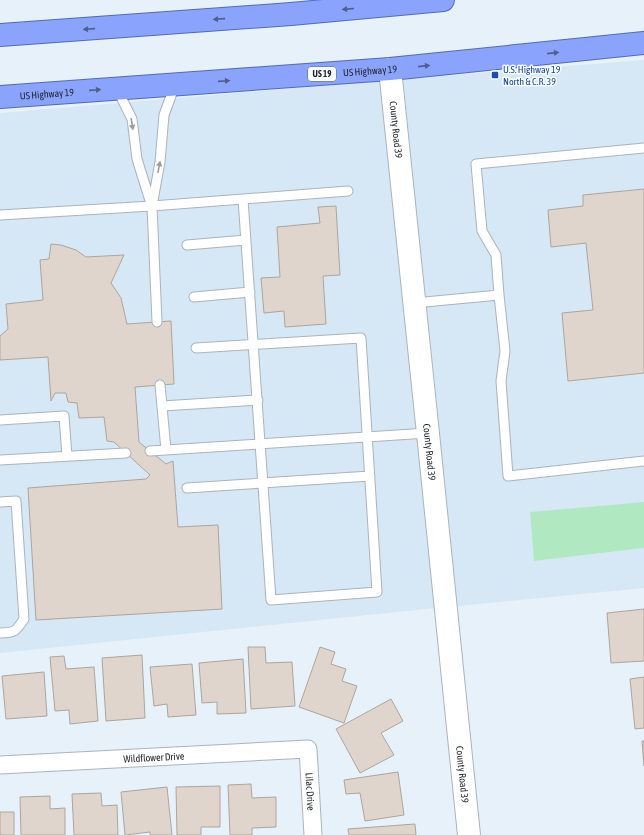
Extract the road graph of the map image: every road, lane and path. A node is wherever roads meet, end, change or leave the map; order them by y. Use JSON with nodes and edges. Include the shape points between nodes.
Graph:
{"nodes":[{"id":1,"x":443,"y":0,"type":"edge"},
{"id":2,"x":387,"y":3,"type":"edge"},
{"id":3,"x":0,"y":35,"type":"edge"},
{"id":4,"x":644,"y":44,"type":"edge"},
{"id":5,"x":390,"y":69,"type":"junction"},
{"id":6,"x":175,"y":85,"type":"junction"},
{"id":7,"x":116,"y":89,"type":"junction"},
{"id":8,"x":0,"y":97,"type":"edge"},
{"id":9,"x":644,"y":148,"type":"edge"},
{"id":10,"x":348,"y":191,"type":"dead end"},
{"id":11,"x":243,"y":199,"type":"junction"},
{"id":12,"x":152,"y":206,"type":"junction"},
{"id":13,"x":0,"y":215,"type":"edge"},
{"id":14,"x":246,"y":240,"type":"junction"},
{"id":15,"x":187,"y":245,"type":"dead end"},
{"id":16,"x":250,"y":292,"type":"junction"},
{"id":17,"x":499,"y":295,"type":"junction"},
{"id":18,"x":194,"y":297,"type":"dead end"},
{"id":19,"x":414,"y":303,"type":"junction"},
{"id":20,"x":157,"y":322,"type":"dead end"},
{"id":21,"x":254,"y":345,"type":"junction"},
{"id":22,"x":196,"y":348,"type":"dead end"},
{"id":23,"x":160,"y":384,"type":"dead end"},
{"id":24,"x":258,"y":400,"type":"junction"},
{"id":25,"x":162,"y":406,"type":"junction"},
{"id":26,"x":0,"y":420,"type":"edge"},
{"id":27,"x":429,"y":433,"type":"junction"},
{"id":28,"x":367,"y":437,"type":"junction"},
{"id":29,"x":261,"y":444,"type":"junction"},
{"id":30,"x":166,"y":450,"type":"junction"},
{"id":31,"x":150,"y":451,"type":"dead end"},
{"id":32,"x":126,"y":452,"type":"dead end"},
{"id":33,"x":67,"y":456,"type":"junction"},
{"id":34,"x":0,"y":460,"type":"edge"},
{"id":35,"x":644,"y":461,"type":"edge"},
{"id":36,"x":370,"y":476,"type":"junction"},
{"id":37,"x":263,"y":484,"type":"junction"},
{"id":38,"x":187,"y":488,"type":"dead end"},
{"id":39,"x":0,"y":502,"type":"edge"},
{"id":40,"x":0,"y":633,"type":"edge"},
{"id":41,"x":308,"y":749,"type":"joint"},
{"id":42,"x":0,"y":765,"type":"edge"},
{"id":43,"x":313,"y":835,"type":"edge"},
{"id":44,"x":469,"y":835,"type":"edge"}],
"edges":[{"from":1,"to":2,"type":"highway"},
{"from":2,"to":3,"type":"highway","one_way":true,"via":[[284,14]]},
{"from":5,"to":4,"type":"highway","name":"US Highway 19","number":"US 19","one_way":true},
{"from":6,"to":5,"type":"highway","name":"US Highway 19","number":"US 19","one_way":true},
{"from":5,"to":19,"type":"street","name":"County Road 39"},
{"from":6,"to":7,"type":"highway","name":"US Highway 19","number":"US 19"},
{"from":12,"to":6,"type":"lane","one_way":true,"via":[[160,162],[164,115]]},
{"from":8,"to":7,"type":"highway","name":"US Highway 19","number":"US 19","one_way":true},
{"from":7,"to":12,"type":"lane","one_way":true,"via":[[132,119],[137,159]]},
{"from":9,"to":17,"type":"lane","via":[[476,164],[482,231],[496,255]]},
{"from":10,"to":11,"type":"lane"},
{"from":11,"to":12,"type":"lane"},
{"from":11,"to":14,"type":"lane"},
{"from":12,"to":13,"type":"lane"},
{"from":12,"to":20,"type":"lane"},
{"from":14,"to":15,"type":"lane"},
{"from":14,"to":16,"type":"lane"},
{"from":16,"to":18,"type":"lane"},
{"from":16,"to":21,"type":"lane"},
{"from":17,"to":19,"type":"lane"},
{"from":17,"to":35,"type":"lane","via":[[505,351],[501,381],[508,476]]},
{"from":19,"to":27,"type":"street","name":"County Road 39"},
{"from":21,"to":22,"type":"lane"},
{"from":21,"to":24,"type":"lane"},
{"from":21,"to":28,"type":"lane","via":[[361,338]]},
{"from":23,"to":25,"type":"lane"},
{"from":24,"to":25,"type":"lane"},
{"from":24,"to":29,"type":"lane"},
{"from":25,"to":30,"type":"lane"},
{"from":26,"to":33,"type":"lane","via":[[64,416]]},
{"from":27,"to":28,"type":"lane"},
{"from":27,"to":44,"type":"street","name":"County Road 39"},
{"from":28,"to":29,"type":"lane"},
{"from":28,"to":36,"type":"lane"},
{"from":29,"to":30,"type":"lane"},
{"from":29,"to":37,"type":"lane"},
{"from":30,"to":31,"type":"lane"},
{"from":32,"to":33,"type":"lane"},
{"from":33,"to":34,"type":"lane"},
{"from":36,"to":37,"type":"lane"},
{"from":36,"to":37,"type":"lane","via":[[377,592],[271,600]]},
{"from":37,"to":38,"type":"lane"},
{"from":39,"to":40,"type":"lane","via":[[16,501],[24,619],[12,633]]},
{"from":41,"to":42,"type":"street","name":"Wildflower Drive"},
{"from":41,"to":43,"type":"street","name":"Lilac Drive"}]}
